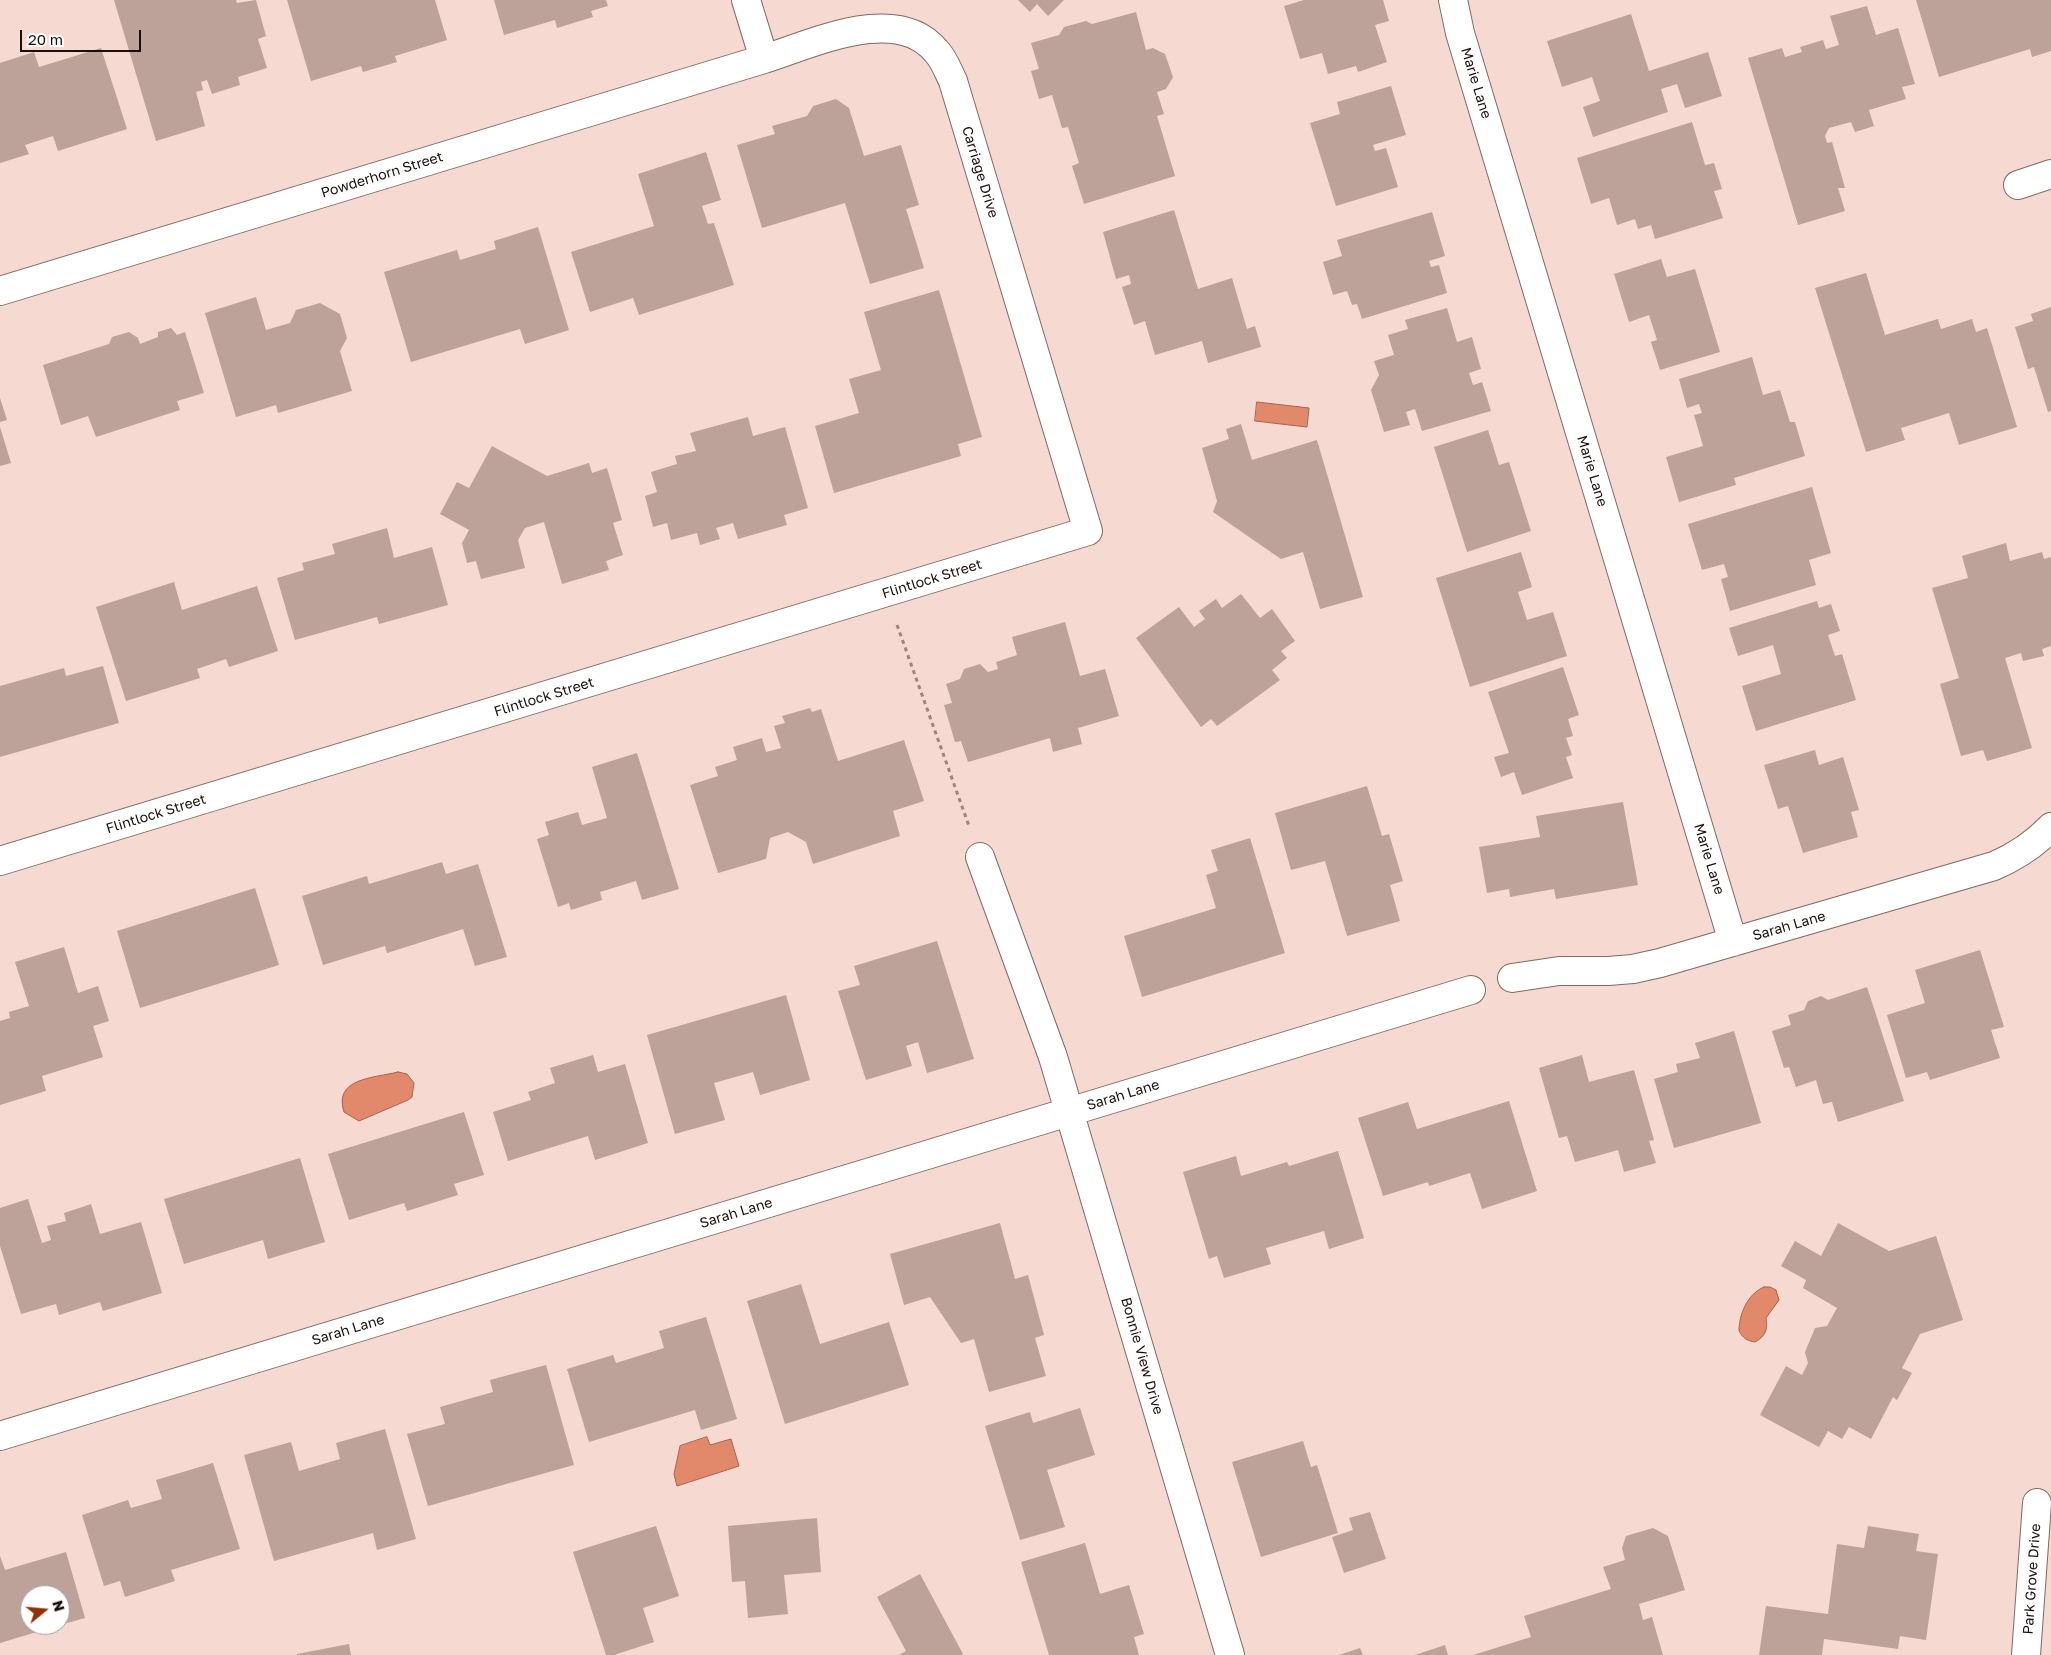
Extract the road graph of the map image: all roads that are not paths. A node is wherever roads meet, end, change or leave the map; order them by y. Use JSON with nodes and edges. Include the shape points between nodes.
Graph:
{"nodes":[{"id":1,"x":746,"y":0,"type":"edge"},
{"id":2,"x":1453,"y":0,"type":"edge"},
{"id":3,"x":764,"y":59,"type":"junction"},
{"id":4,"x":2051,"y":174,"type":"edge"},
{"id":5,"x":2018,"y":185,"type":"dead end"},
{"id":6,"x":0,"y":291,"type":"edge"},
{"id":7,"x":1088,"y":531,"type":"joint"},
{"id":8,"x":2051,"y":827,"type":"edge"},
{"id":9,"x":980,"y":857,"type":"road end"},
{"id":10,"x":0,"y":861,"type":"edge"},
{"id":11,"x":1734,"y":942,"type":"junction"},
{"id":12,"x":1512,"y":978,"type":"dead end"},
{"id":13,"x":1471,"y":990,"type":"dead end"},
{"id":14,"x":1069,"y":1111,"type":"junction"},
{"id":15,"x":0,"y":1436,"type":"edge"},
{"id":16,"x":2037,"y":1503,"type":"dead end"},
{"id":17,"x":1230,"y":1655,"type":"edge"},
{"id":18,"x":2026,"y":1655,"type":"edge"}],
"edges":[{"from":1,"to":3,"type":"street"},
{"from":2,"to":11,"type":"street","name":"Marie Lane"},
{"from":3,"to":6,"type":"street","name":"Powderhorn Street"},
{"from":3,"to":7,"type":"street","name":"Carriage Drive","via":[[847,33],[882,27],[902,29],[920,36],[936,50],[953,81]]},
{"from":4,"to":5,"type":"street"},
{"from":7,"to":10,"type":"street","name":"Flintlock Street"},
{"from":8,"to":11,"type":"street","name":"Sarah Lane","via":[[2035,844],[1994,866]]},
{"from":9,"to":14,"type":"street","name":"Bonnie View Drive"},
{"from":11,"to":12,"type":"street","name":"Sarah Lane","via":[[1633,969],[1559,971]]},
{"from":13,"to":14,"type":"street","name":"Sarah Lane"},
{"from":14,"to":15,"type":"street","name":"Sarah Lane"},
{"from":14,"to":17,"type":"street","name":"Bonnie View Drive"},
{"from":16,"to":18,"type":"street","name":"Park Grove Drive"}]}
